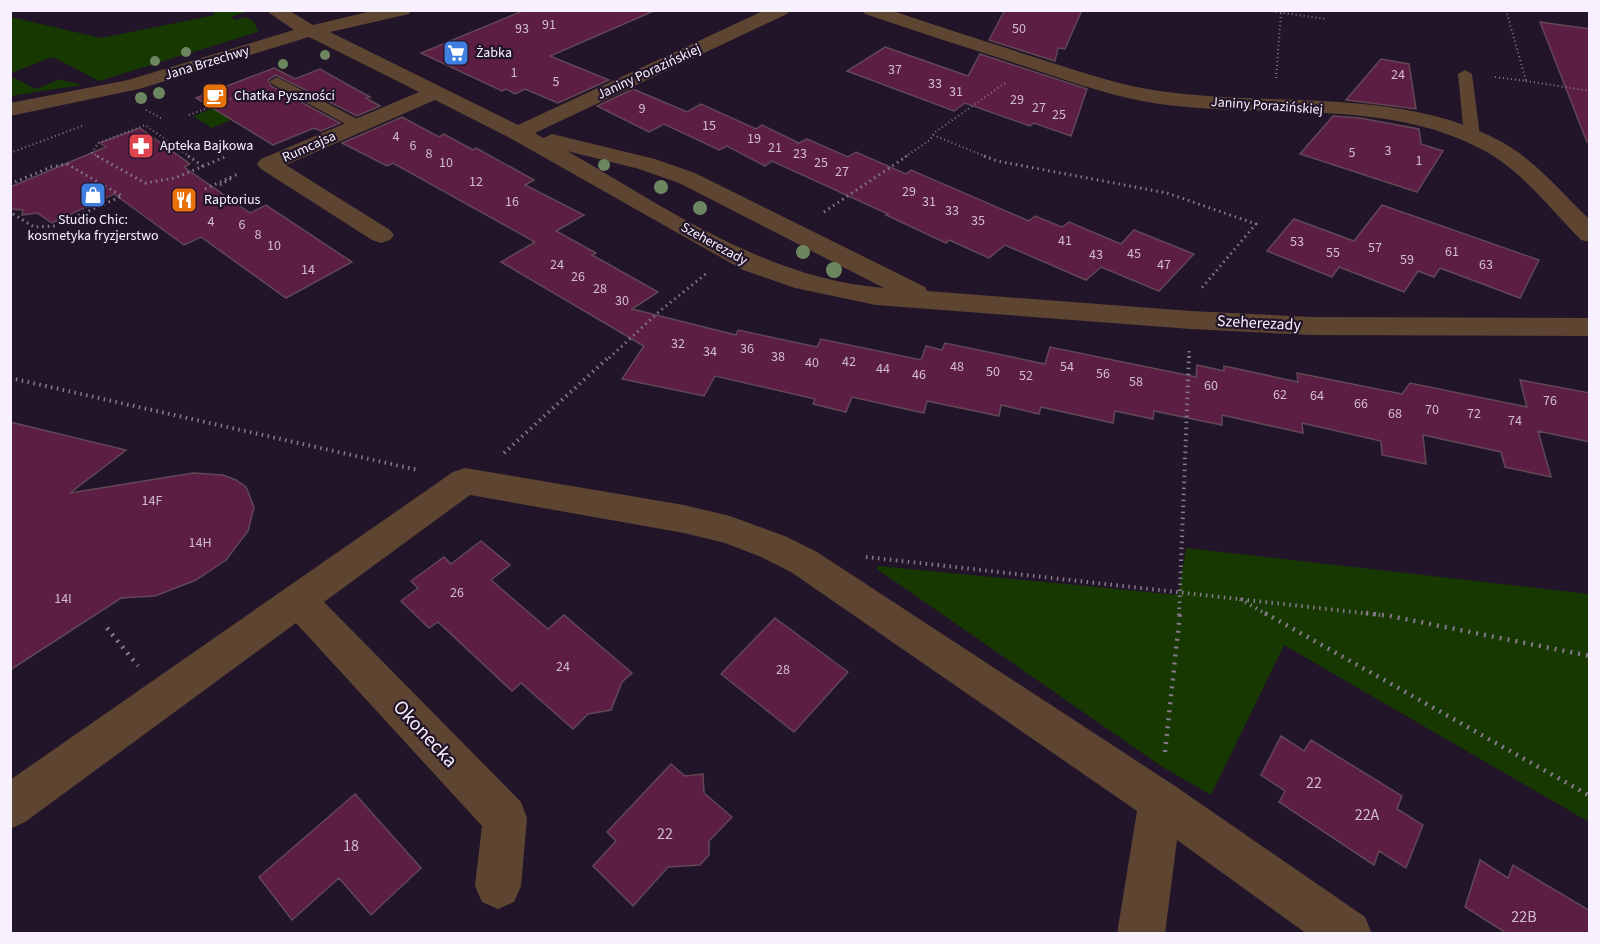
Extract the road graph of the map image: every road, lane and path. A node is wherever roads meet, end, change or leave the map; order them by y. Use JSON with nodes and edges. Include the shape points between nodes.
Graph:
{"nodes":[{"id":1,"x":273,"y":10,"type":"edge"},
{"id":2,"x":403,"y":10,"type":"edge"},
{"id":3,"x":781,"y":10,"type":"edge"},
{"id":4,"x":871,"y":10,"type":"edge"},
{"id":5,"x":1264,"y":10,"type":"edge"},
{"id":6,"x":1306,"y":10,"type":"edge"},
{"id":7,"x":1506,"y":10,"type":"edge"},
{"id":8,"x":1281,"y":13,"type":"junction"},
{"id":9,"x":934,"y":15,"type":"dead end"},
{"id":10,"x":1306,"y":17,"type":"junction"},
{"id":11,"x":1324,"y":19,"type":"dead end"},
{"id":12,"x":915,"y":25,"type":"junction"},
{"id":13,"x":310,"y":32,"type":"junction"},
{"id":14,"x":1465,"y":74,"type":"dead end"},
{"id":15,"x":1494,"y":77,"type":"dead end"},
{"id":16,"x":1276,"y":78,"type":"dead end"},
{"id":17,"x":277,"y":81,"type":"dead end"},
{"id":18,"x":1007,"y":81,"type":"dead end"},
{"id":19,"x":1526,"y":81,"type":"junction"},
{"id":20,"x":1590,"y":91,"type":"edge"},
{"id":21,"x":436,"y":92,"type":"junction"},
{"id":22,"x":10,"y":110,"type":"edge"},
{"id":23,"x":84,"y":125,"type":"dead end"},
{"id":24,"x":358,"y":125,"type":"junction"},
{"id":25,"x":518,"y":134,"type":"junction"},
{"id":26,"x":933,"y":135,"type":"junction"},
{"id":27,"x":1472,"y":136,"type":"junction"},
{"id":28,"x":923,"y":137,"type":"dead end"},
{"id":29,"x":930,"y":140,"type":"junction"},
{"id":30,"x":10,"y":153,"type":"edge"},
{"id":31,"x":225,"y":157,"type":"dead end"},
{"id":32,"x":203,"y":166,"type":"junction"},
{"id":33,"x":246,"y":171,"type":"dead end"},
{"id":34,"x":10,"y":184,"type":"edge"},
{"id":35,"x":205,"y":189,"type":"dead end"},
{"id":36,"x":10,"y":212,"type":"edge"},
{"id":37,"x":819,"y":216,"type":"dead end"},
{"id":38,"x":1257,"y":219,"type":"dead end"},
{"id":39,"x":1256,"y":224,"type":"junction"},
{"id":40,"x":381,"y":235,"type":"dead end"},
{"id":41,"x":1590,"y":235,"type":"edge"},
{"id":42,"x":715,"y":267,"type":"dead end"},
{"id":43,"x":1195,"y":294,"type":"dead end"},
{"id":44,"x":929,"y":299,"type":"junction"},
{"id":45,"x":1590,"y":327,"type":"edge"},
{"id":46,"x":1189,"y":345,"type":"dead end"},
{"id":47,"x":10,"y":378,"type":"edge"},
{"id":48,"x":469,"y":482,"type":"junction"},
{"id":49,"x":855,"y":555,"type":"dead end"},
{"id":50,"x":1182,"y":591,"type":"junction"},
{"id":51,"x":1237,"y":597,"type":"junction"},
{"id":52,"x":298,"y":600,"type":"junction"},
{"id":53,"x":1590,"y":656,"type":"edge"},
{"id":54,"x":1590,"y":796,"type":"edge"},
{"id":55,"x":1160,"y":801,"type":"junction"},
{"id":56,"x":10,"y":807,"type":"edge"},
{"id":57,"x":498,"y":886,"type":"dead end"},
{"id":58,"x":1141,"y":933,"type":"edge"},
{"id":59,"x":1348,"y":933,"type":"edge"}],
"edges":[{"from":1,"to":13,"type":"street","name":"Szeherezady"},
{"from":2,"to":13,"type":"street","name":"Jana Brzechwy"},
{"from":3,"to":25,"type":"street","name":"Janiny Porazińskiej"},
{"from":4,"to":12,"type":"street","name":"Janiny Porazińskiej"},
{"from":5,"to":8,"type":"path"},
{"from":6,"to":10,"type":"path"},
{"from":7,"to":19,"type":"path"},
{"from":8,"to":10,"type":"path"},
{"from":8,"to":16,"type":"path"},
{"from":9,"to":12,"type":"street"},
{"from":10,"to":11,"type":"path"},
{"from":12,"to":27,"type":"street","name":"Janiny Porazińskiej","via":[[1124,91],[1198,101],[1405,116]]},
{"from":13,"to":21,"type":"street","name":"Szeherezady"},
{"from":13,"to":22,"type":"street","name":"Jana Brzechwy","via":[[132,86]]},
{"from":14,"to":27,"type":"lane"},
{"from":15,"to":19,"type":"path"},
{"from":17,"to":24,"type":"lane"},
{"from":18,"to":26,"type":"path"},
{"from":19,"to":20,"type":"path"},
{"from":21,"to":24,"type":"street","name":"Rumcajsa"},
{"from":21,"to":25,"type":"street","name":"Szeherezady"},
{"from":23,"to":30,"type":"path"},
{"from":24,"to":40,"type":"street","name":"Rumcajsa","via":[[269,164]]},
{"from":25,"to":44,"type":"street","name":"Szeherezady","via":[[627,159],[687,178]]},
{"from":25,"to":44,"type":"street","name":"Szeherezady","via":[[759,268],[840,291]]},
{"from":26,"to":29,"type":"path"},
{"from":26,"to":39,"type":"path","via":[[997,161],[1167,193]]},
{"from":27,"to":41,"type":"street","name":"Janiny Porazińskiej","via":[[1517,164]]},
{"from":28,"to":29,"type":"path"},
{"from":29,"to":37,"type":"path"},
{"from":31,"to":32,"type":"path"},
{"from":32,"to":32,"type":"path","via":[[164,182],[145,183],[92,153],[98,143],[145,125]]},
{"from":33,"to":35,"type":"path"},
{"from":34,"to":36,"type":"path","via":[[68,164],[122,196],[55,226],[34,227]]},
{"from":38,"to":39,"type":"path"},
{"from":39,"to":43,"type":"path"},
{"from":42,"to":48,"type":"path","via":[[661,310]]},
{"from":44,"to":45,"type":"street","name":"Szeherezady","via":[[1300,325]]},
{"from":46,"to":50,"type":"path"},
{"from":47,"to":48,"type":"path"},
{"from":48,"to":52,"type":"street"},
{"from":48,"to":55,"type":"street","via":[[684,519],[730,530],[774,547],[804,562]]},
{"from":49,"to":50,"type":"path"},
{"from":50,"to":51,"type":"path"},
{"from":50,"to":55,"type":"path"},
{"from":51,"to":53,"type":"path","via":[[1390,616]]},
{"from":51,"to":54,"type":"path"},
{"from":52,"to":56,"type":"street"},
{"from":52,"to":57,"type":"street","name":"Okonecka","via":[[505,818]]},
{"from":55,"to":58,"type":"street"},
{"from":55,"to":59,"type":"street"}]}
